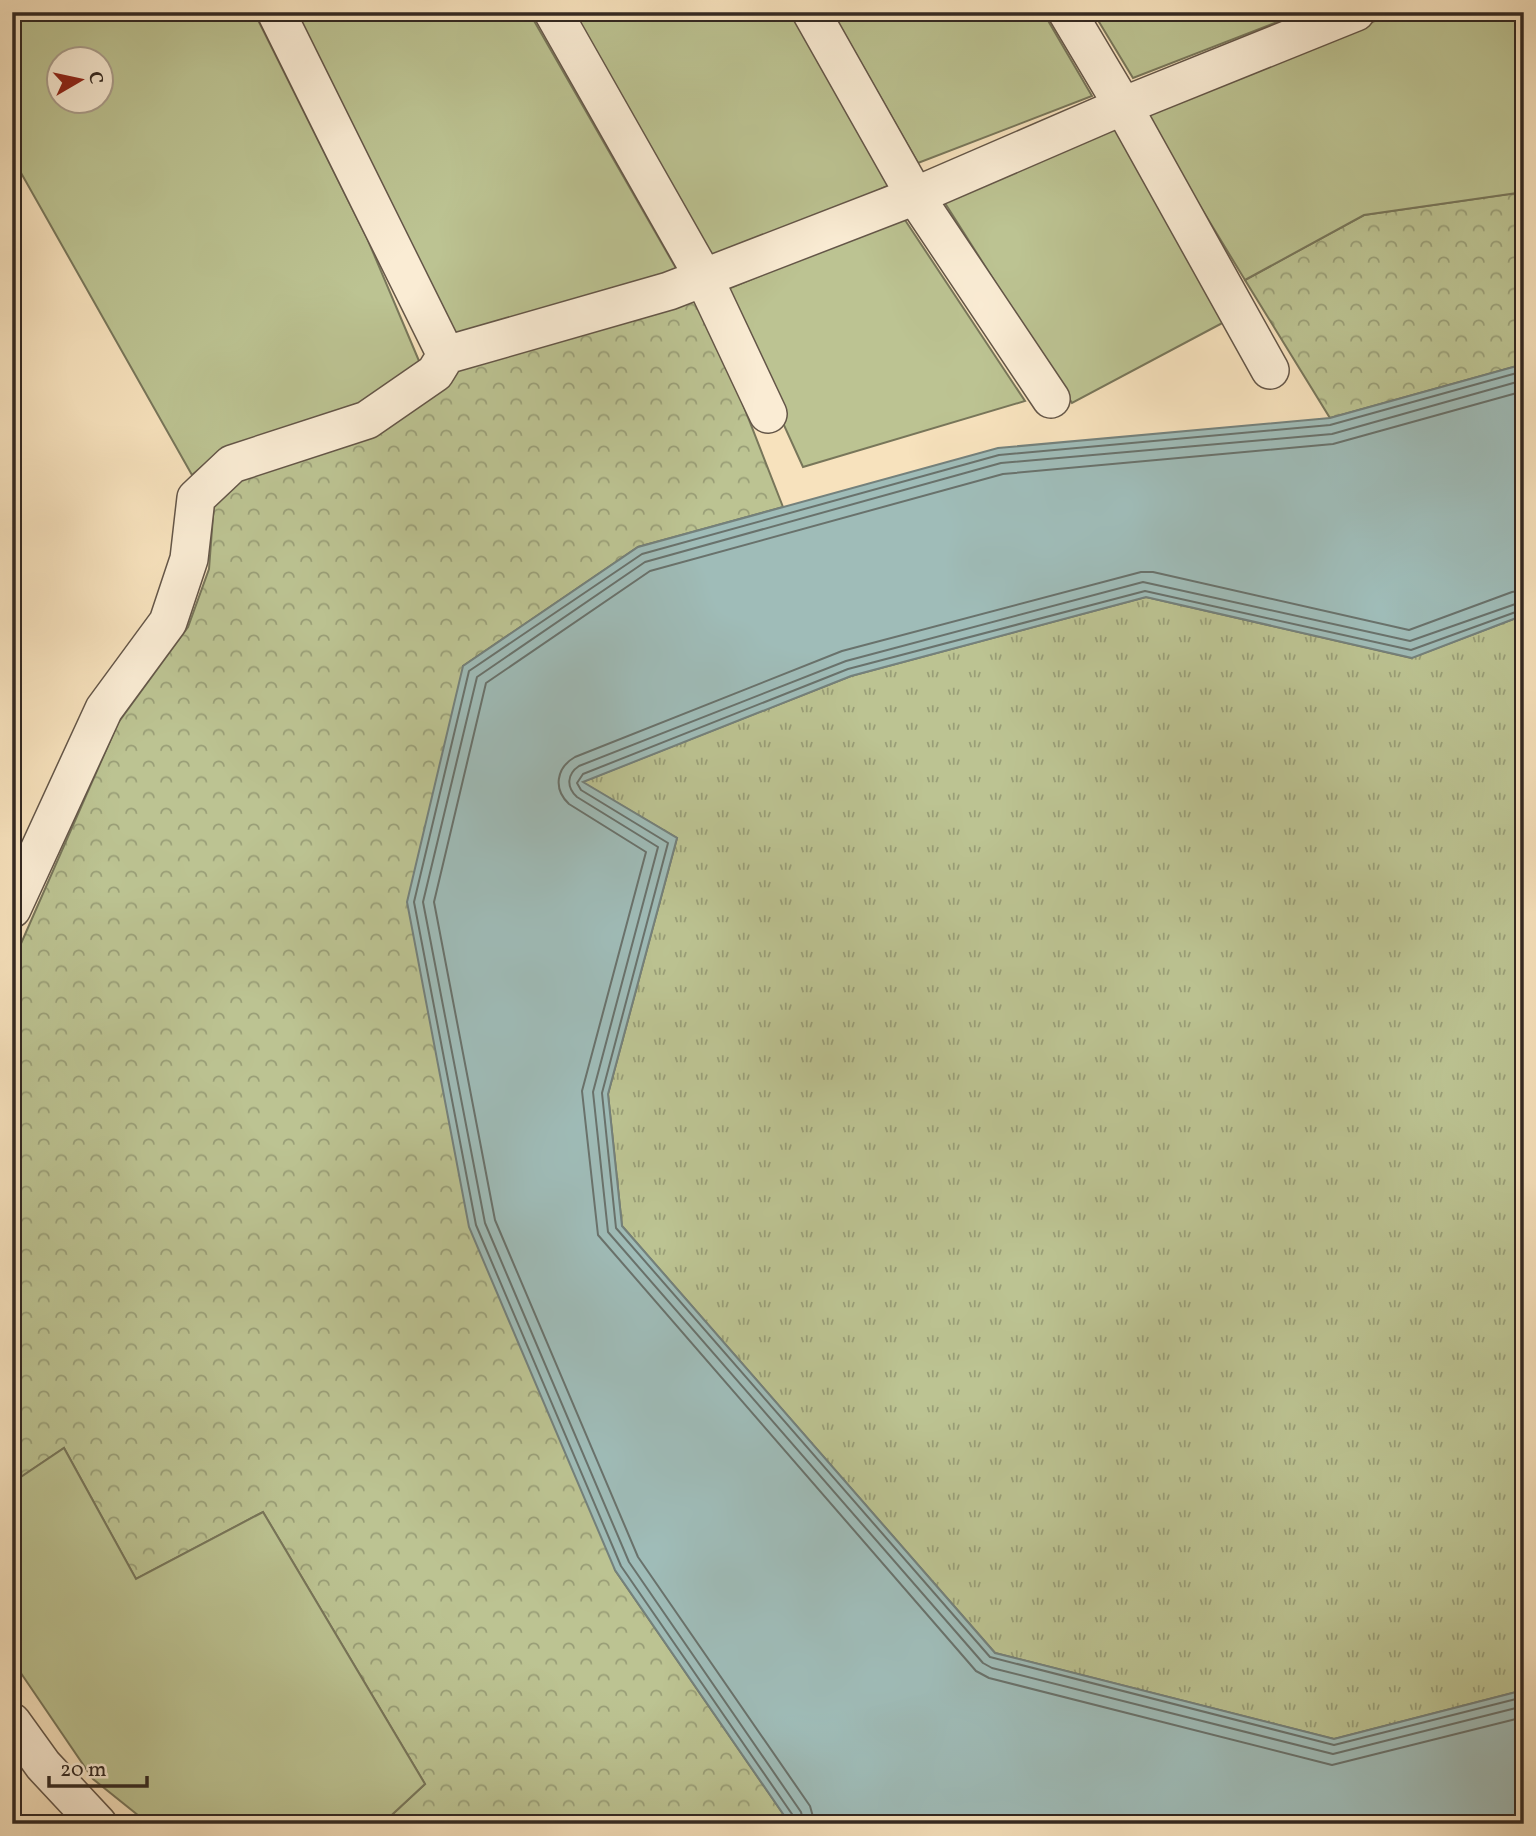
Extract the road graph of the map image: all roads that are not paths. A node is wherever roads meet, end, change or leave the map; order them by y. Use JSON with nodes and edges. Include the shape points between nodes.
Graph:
{"nodes":[{"id":1,"x":276,"y":12,"type":"edge"},
{"id":2,"x":553,"y":12,"type":"edge"},
{"id":3,"x":811,"y":12,"type":"edge"},
{"id":4,"x":1067,"y":12,"type":"edge"},
{"id":5,"x":1356,"y":12,"type":"edge"},
{"id":6,"x":1123,"y":106,"type":"junction"},
{"id":7,"x":915,"y":196,"type":"junction"},
{"id":8,"x":705,"y":278,"type":"junction"},
{"id":9,"x":446,"y":355,"type":"junction"},
{"id":10,"x":1270,"y":370,"type":"dead end"},
{"id":11,"x":1051,"y":400,"type":"dead end"},
{"id":12,"x":768,"y":414,"type":"dead end"},
{"id":13,"x":12,"y":909,"type":"edge"},
{"id":14,"x":12,"y":1722,"type":"edge"},
{"id":15,"x":98,"y":1824,"type":"edge"}],
"edges":[{"from":1,"to":9,"type":"lane"},
{"from":2,"to":8,"type":"lane"},
{"from":3,"to":7,"type":"lane"},
{"from":4,"to":6,"type":"lane"},
{"from":5,"to":6,"type":"lane"},
{"from":6,"to":7,"type":"lane"},
{"from":6,"to":10,"type":"lane"},
{"from":7,"to":8,"type":"lane"},
{"from":7,"to":11,"type":"lane"},
{"from":8,"to":9,"type":"lane"},
{"from":8,"to":12,"type":"lane"},
{"from":9,"to":13,"type":"lane","via":[[435,373],[367,420],[232,464],[196,498],[189,559],[168,622],[104,709]]},
{"from":14,"to":15,"type":"lane","via":[[43,1765]]}]}
